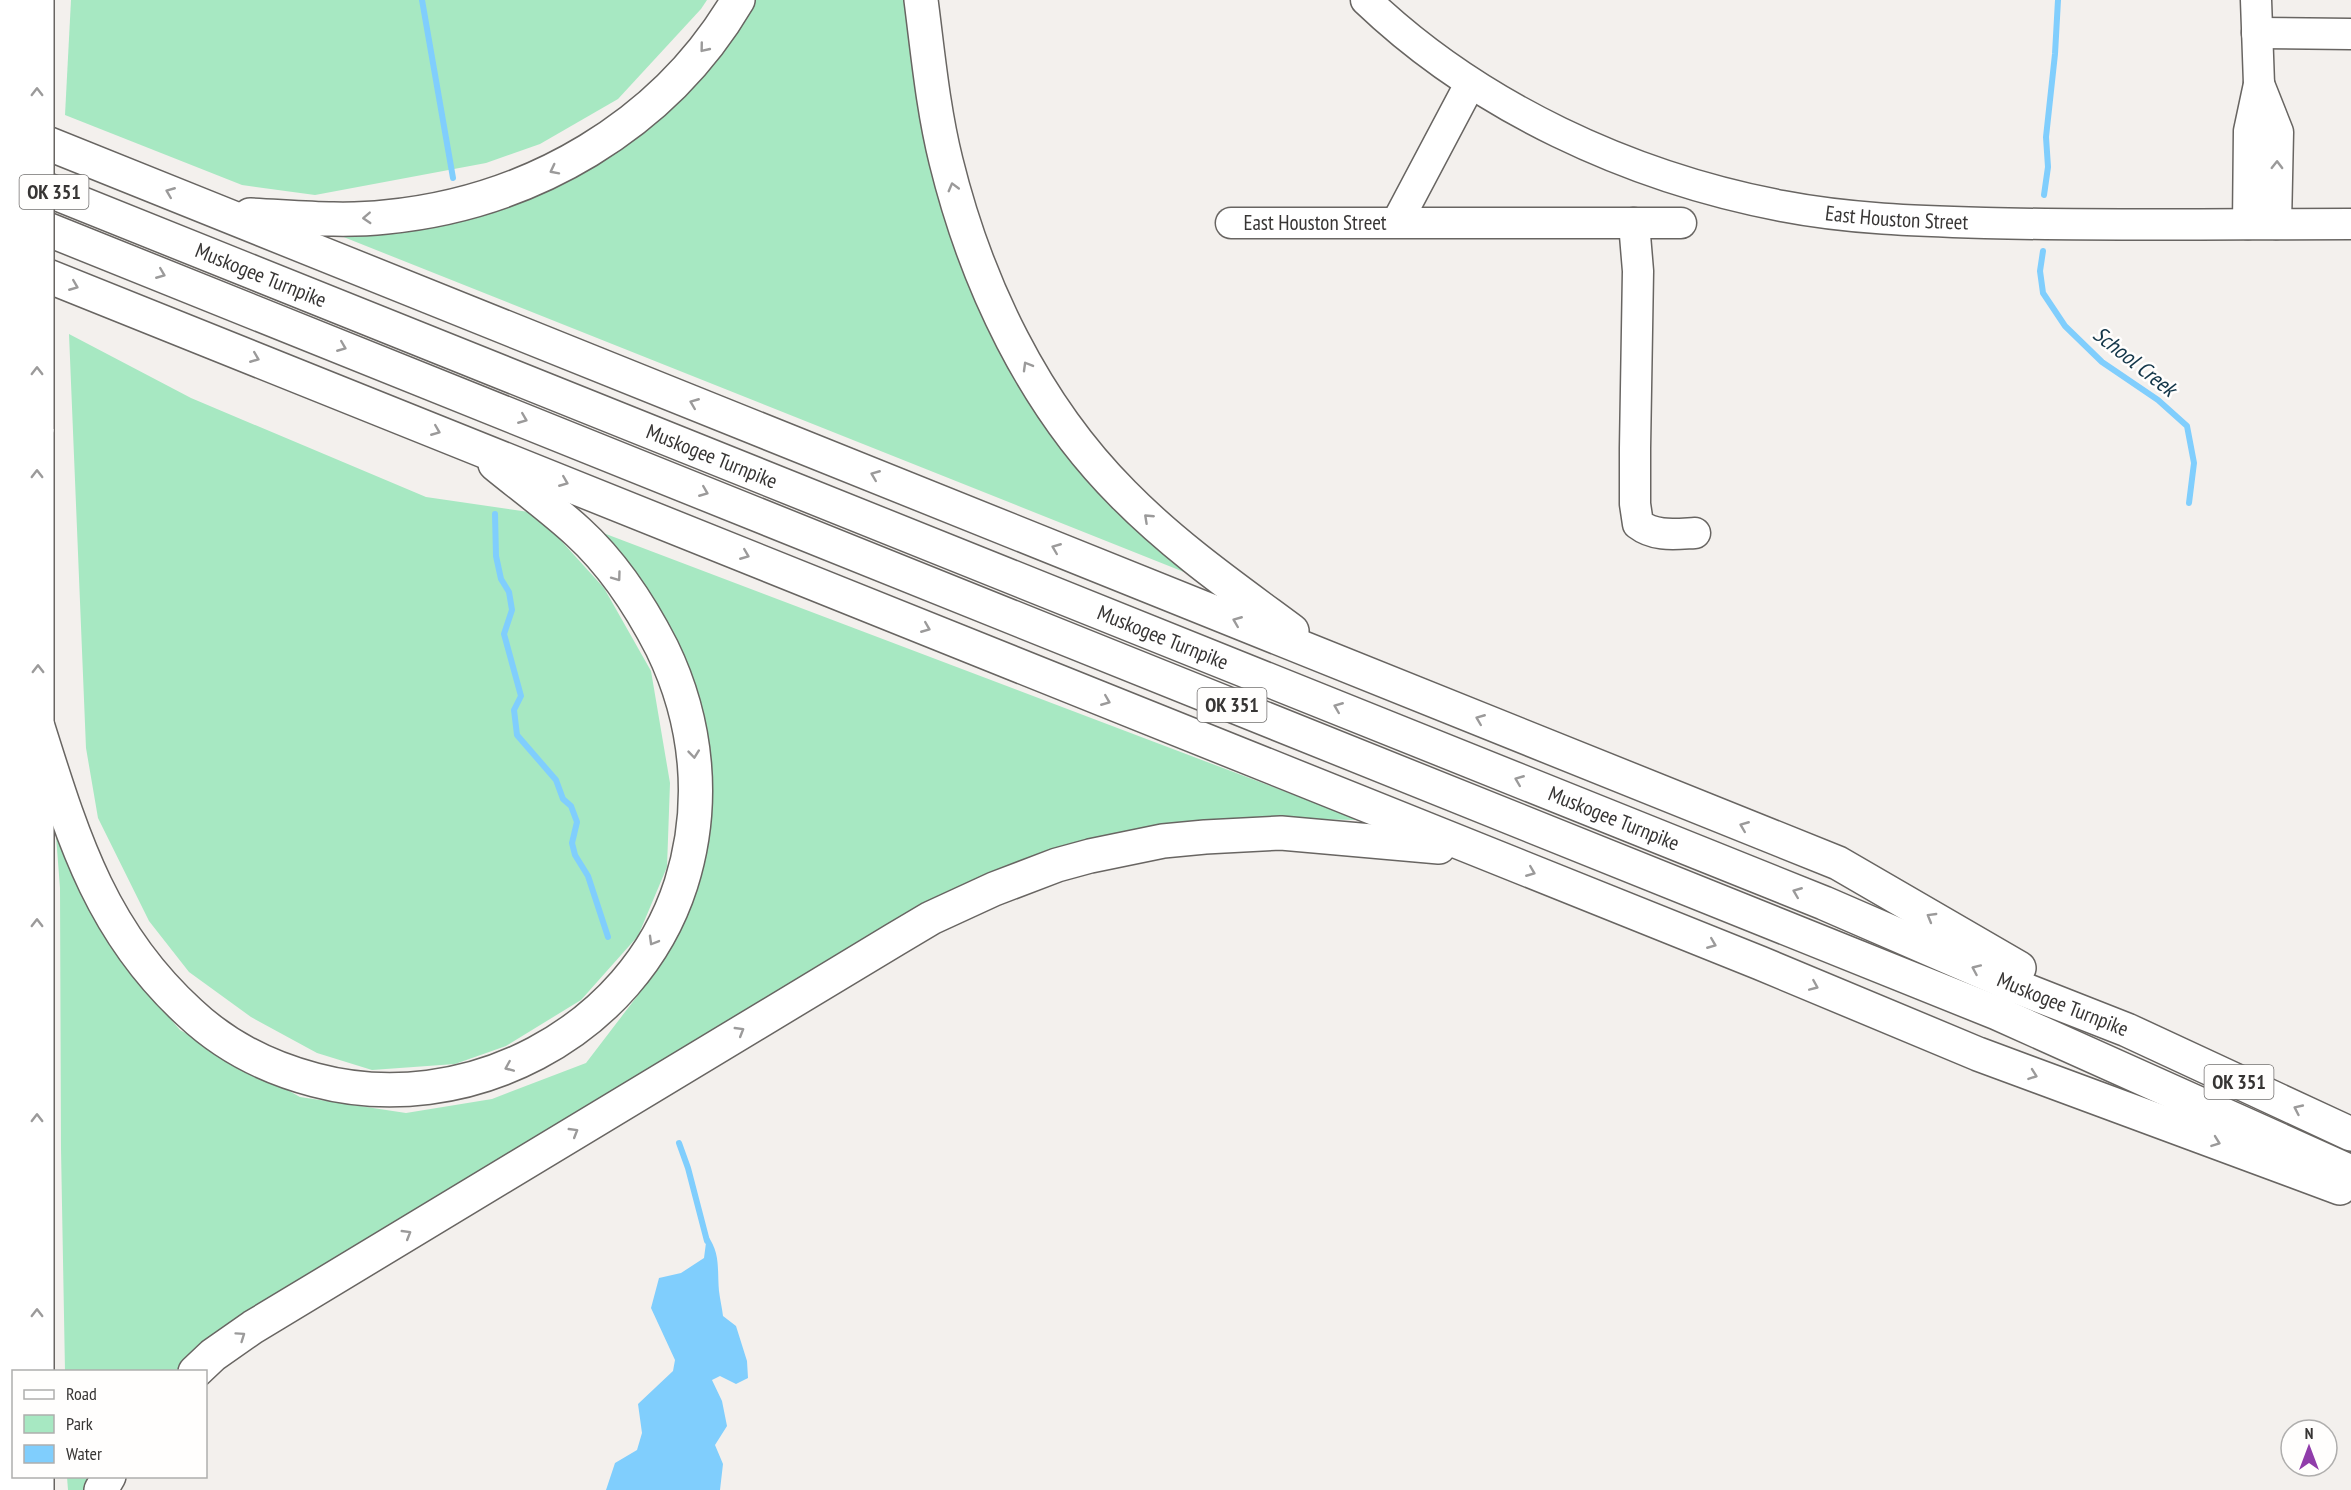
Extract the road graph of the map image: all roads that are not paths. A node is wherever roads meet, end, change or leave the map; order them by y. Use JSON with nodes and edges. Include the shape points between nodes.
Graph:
{"nodes":[{"id":1,"x":6,"y":0,"type":"edge"},
{"id":2,"x":37,"y":0,"type":"edge"},
{"id":3,"x":738,"y":0,"type":"edge"},
{"id":4,"x":921,"y":0,"type":"edge"},
{"id":5,"x":1366,"y":0,"type":"edge"},
{"id":6,"x":2256,"y":0,"type":"edge"},
{"id":7,"x":2257,"y":33,"type":"junction"},
{"id":8,"x":2351,"y":34,"type":"edge"},
{"id":9,"x":1470,"y":84,"type":"junction"},
{"id":10,"x":0,"y":124,"type":"edge"},
{"id":11,"x":0,"y":171,"type":"edge"},
{"id":12,"x":0,"y":210,"type":"edge"},
{"id":13,"x":224,"y":213,"type":"junction"},
{"id":14,"x":1397,"y":222,"type":"junction"},
{"id":15,"x":1232,"y":223,"type":"dead end"},
{"id":16,"x":1634,"y":223,"type":"junction"},
{"id":17,"x":1681,"y":223,"type":"dead end"},
{"id":18,"x":2262,"y":224,"type":"junction"},
{"id":19,"x":2351,"y":224,"type":"edge"},
{"id":20,"x":0,"y":257,"type":"edge"},
{"id":21,"x":22,"y":429,"type":"junction"},
{"id":22,"x":471,"y":444,"type":"junction"},
{"id":23,"x":1695,"y":533,"type":"dead end"},
{"id":24,"x":1330,"y":659,"type":"junction"},
{"id":25,"x":38,"y":727,"type":"junction"},
{"id":26,"x":1476,"y":851,"type":"junction"},
{"id":27,"x":2127,"y":1030,"type":"junction"},
{"id":28,"x":2351,"y":1134,"type":"edge"},
{"id":29,"x":2351,"y":1172,"type":"edge"},
{"id":30,"x":2351,"y":1192,"type":"edge"},
{"id":31,"x":37,"y":1370,"type":"edge"},
{"id":32,"x":196,"y":1370,"type":"edge"},
{"id":33,"x":6,"y":1490,"type":"edge"}],
"edges":[{"from":1,"to":21,"type":"highway","bridge":true},
{"from":21,"to":2,"type":"highway","one_way":true,"bridge":true},
{"from":3,"to":13,"type":"highway","one_way":true,"via":[[702,50],[659,98],[580,157],[532,181],[478,201],[385,217],[330,219]]},
{"from":24,"to":4,"type":"highway","one_way":true,"via":[[1192,556],[1123,494],[1078,443],[1033,377],[1002,318],[956,200],[938,124]]},
{"from":5,"to":9,"type":"street","name":"East Houston Street"},
{"from":6,"to":7,"type":"street"},
{"from":7,"to":8,"type":"street"},
{"from":7,"to":18,"type":"street","via":[[2259,84],[2249,131]]},
{"from":9,"to":14,"type":"street","name":"East Houston Street"},
{"from":9,"to":18,"type":"street","name":"East Houston Street","via":[[1616,158],[1714,190],[1781,206],[1898,220]]},
{"from":13,"to":10,"type":"highway","one_way":true},
{"from":27,"to":11,"type":"highway","name":"Muskogee Turnpike","number":"OK 351","one_way":true,"via":[[1824,903]]},
{"from":12,"to":29,"type":"highway","name":"Muskogee Turnpike","number":"OK 351","one_way":true,"via":[[1997,1013]]},
{"from":24,"to":13,"type":"highway","one_way":true},
{"from":14,"to":15,"type":"street","name":"East Houston Street"},
{"from":14,"to":16,"type":"street","name":"East Houston Street"},
{"from":16,"to":17,"type":"street","name":"East Houston Street"},
{"from":16,"to":23,"type":"street","via":[[1638,271],[1638,524],[1665,534]]},
{"from":18,"to":19,"type":"street","name":"East Houston Street"},
{"from":20,"to":22,"type":"highway","one_way":true},
{"from":25,"to":21,"type":"highway","one_way":true},
{"from":21,"to":33,"type":"highway"},
{"from":22,"to":25,"type":"highway","one_way":true,"via":[[579,533],[603,558],[661,646],[681,695],[693,749],[696,781],[692,836],[680,887],[666,919],[619,989],[561,1040],[515,1065],[465,1082],[438,1088],[377,1091],[296,1075],[240,1050],[175,999],[117,925],[71,831]]},
{"from":22,"to":26,"type":"highway","one_way":true},
{"from":27,"to":24,"type":"highway","one_way":true,"via":[[1838,863]]},
{"from":31,"to":25,"type":"highway","one_way":true},
{"from":26,"to":30,"type":"highway","one_way":true,"via":[[1978,1054]]},
{"from":32,"to":26,"type":"highway","one_way":true,"via":[[253,1327],[689,1062],[931,918],[994,889],[1090,856],[1205,837],[1292,834]]},
{"from":28,"to":27,"type":"highway","name":"Muskogee Turnpike","number":"OK 351","one_way":true}]}
